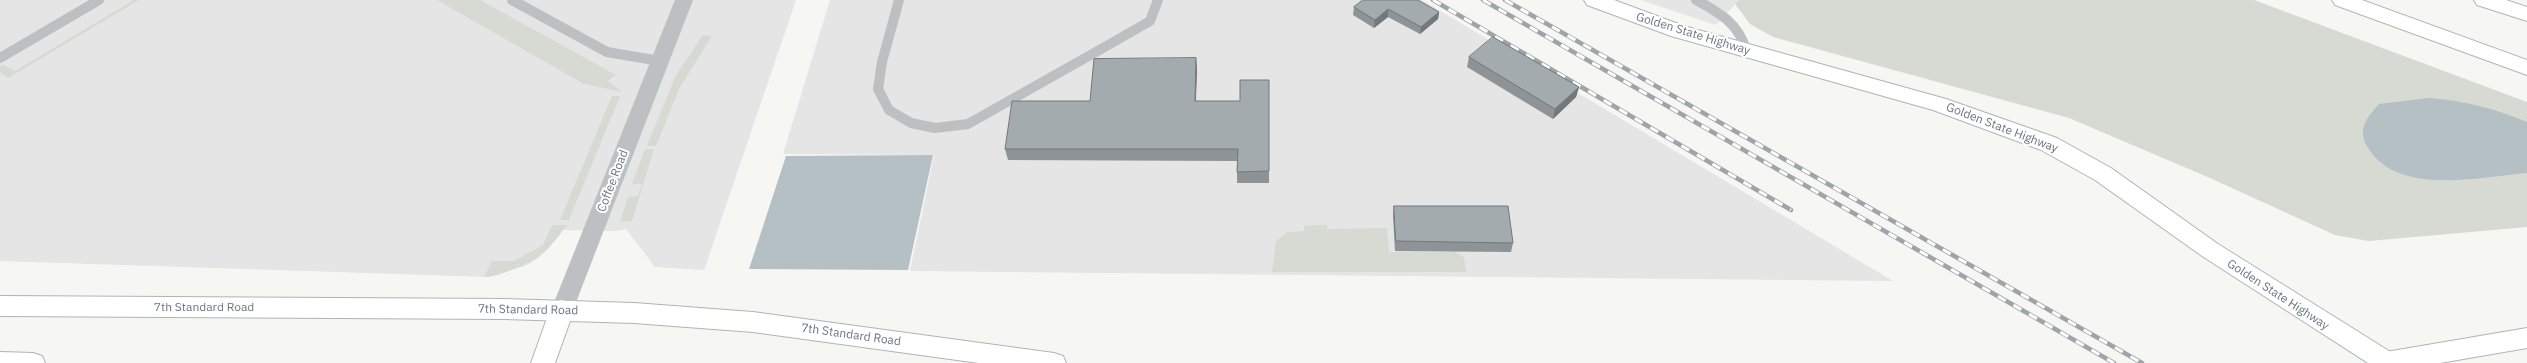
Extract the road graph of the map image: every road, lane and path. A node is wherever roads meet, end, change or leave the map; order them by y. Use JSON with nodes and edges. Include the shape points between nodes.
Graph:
{"nodes":[{"id":1,"x":99,"y":0,"type":"edge"},
{"id":2,"x":512,"y":0,"type":"edge"},
{"id":3,"x":684,"y":0,"type":"edge"},
{"id":4,"x":899,"y":0,"type":"edge"},
{"id":5,"x":1158,"y":0,"type":"edge"},
{"id":6,"x":1594,"y":0,"type":"edge"},
{"id":7,"x":1696,"y":0,"type":"edge"},
{"id":8,"x":2342,"y":0,"type":"edge"},
{"id":9,"x":2484,"y":0,"type":"edge"},
{"id":10,"x":1708,"y":3,"type":"edge"},
{"id":11,"x":2527,"y":14,"type":"edge"},
{"id":12,"x":1746,"y":50,"type":"junction"},
{"id":13,"x":0,"y":58,"type":"edge"},
{"id":14,"x":660,"y":62,"type":"junction"},
{"id":15,"x":2527,"y":68,"type":"edge"},
{"id":16,"x":0,"y":306,"type":"edge"},
{"id":17,"x":562,"y":310,"type":"junction"},
{"id":18,"x":2527,"y":338,"type":"edge"},
{"id":19,"x":0,"y":362,"type":"edge"},
{"id":20,"x":34,"y":363,"type":"edge"},
{"id":21,"x":543,"y":363,"type":"edge"},
{"id":22,"x":1054,"y":363,"type":"edge"},
{"id":23,"x":2384,"y":363,"type":"edge"}],
"edges":[{"from":1,"to":13,"type":"lane"},
{"from":2,"to":14,"type":"lane","via":[[607,52]]},
{"from":3,"to":14,"type":"street","name":"Coffee Road"},
{"from":4,"to":5,"type":"lane","via":[[882,62],[878,89],[888,110],[911,123],[935,128],[968,124],[1110,44],[1150,20]]},
{"from":6,"to":12,"type":"main road","name":"Golden State Highway","via":[[1644,20]]},
{"from":7,"to":10,"type":"lane"},
{"from":8,"to":15,"type":"main road"},
{"from":9,"to":11,"type":"main road"},
{"from":10,"to":12,"type":"lane","via":[[1734,24],[1744,37]]},
{"from":12,"to":23,"type":"main road","name":"Golden State Highway","via":[[1939,104],[2049,144],[2109,178],[2210,250]]},
{"from":14,"to":17,"type":"street","name":"Coffee Road"},
{"from":16,"to":17,"type":"main road","name":"7th Standard Road"},
{"from":17,"to":21,"type":"main road","name":"Coffee Road"},
{"from":17,"to":22,"type":"main road","name":"7th Standard Road","via":[[753,322]]},
{"from":18,"to":23,"type":"main road"},
{"from":19,"to":20,"type":"main road"}]}
